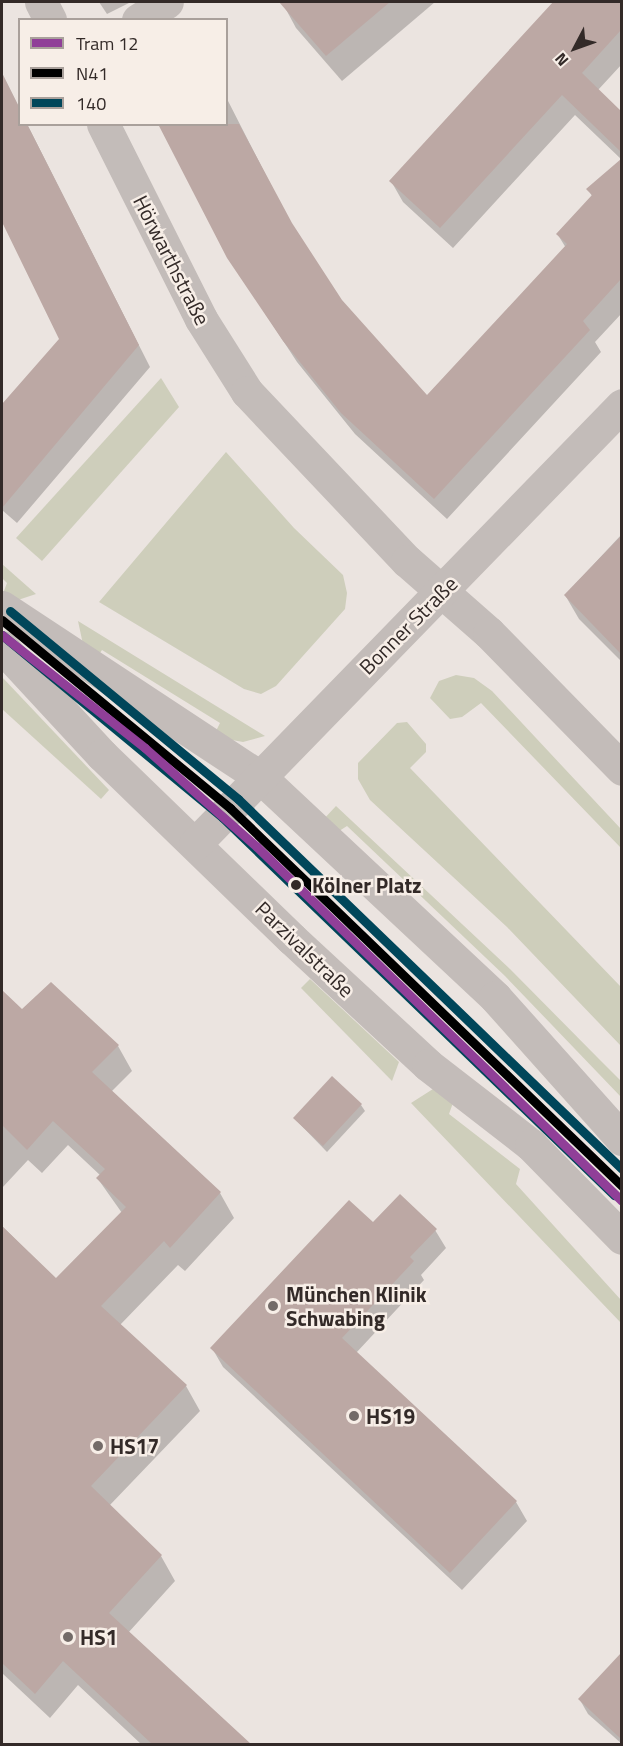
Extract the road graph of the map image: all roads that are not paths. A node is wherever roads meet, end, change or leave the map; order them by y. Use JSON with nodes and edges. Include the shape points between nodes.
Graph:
{"nodes":[{"id":1,"x":41,"y":2,"type":"edge"},
{"id":2,"x":167,"y":2,"type":"edge"},
{"id":3,"x":49,"y":18,"type":"edge"},
{"id":4,"x":141,"y":18,"type":"edge"},
{"id":5,"x":104,"y":126,"type":"edge"},
{"id":6,"x":621,"y":405,"type":"edge"},
{"id":7,"x":441,"y":592,"type":"junction"},
{"id":8,"x":2,"y":607,"type":"edge"},
{"id":9,"x":2,"y":647,"type":"edge"},
{"id":10,"x":621,"y":769,"type":"edge"},
{"id":11,"x":260,"y":777,"type":"junction"},
{"id":12,"x":195,"y":844,"type":"junction"},
{"id":13,"x":621,"y":1139,"type":"edge"},
{"id":14,"x":621,"y":1238,"type":"edge"}],
"edges":[{"from":1,"to":3,"type":"street"},
{"from":2,"to":4,"type":"street"},
{"from":5,"to":7,"type":"street","name":"Hörwarthstraße","via":[[201,319],[247,392]]},
{"from":6,"to":7,"type":"street","name":"Bonner Straße"},
{"from":7,"to":10,"type":"street","via":[[489,633]]},
{"from":7,"to":11,"type":"street","name":"Bonner Straße"},
{"from":8,"to":11,"type":"street"},
{"from":9,"to":12,"type":"street","name":"Parzivalstraße","via":[[102,755]]},
{"from":11,"to":12,"type":"street","name":"Bonner Straße"},
{"from":11,"to":13,"type":"street","via":[[495,997]]},
{"from":12,"to":14,"type":"street","name":"Parzivalstraße","via":[[428,1065],[531,1145]]}]}
